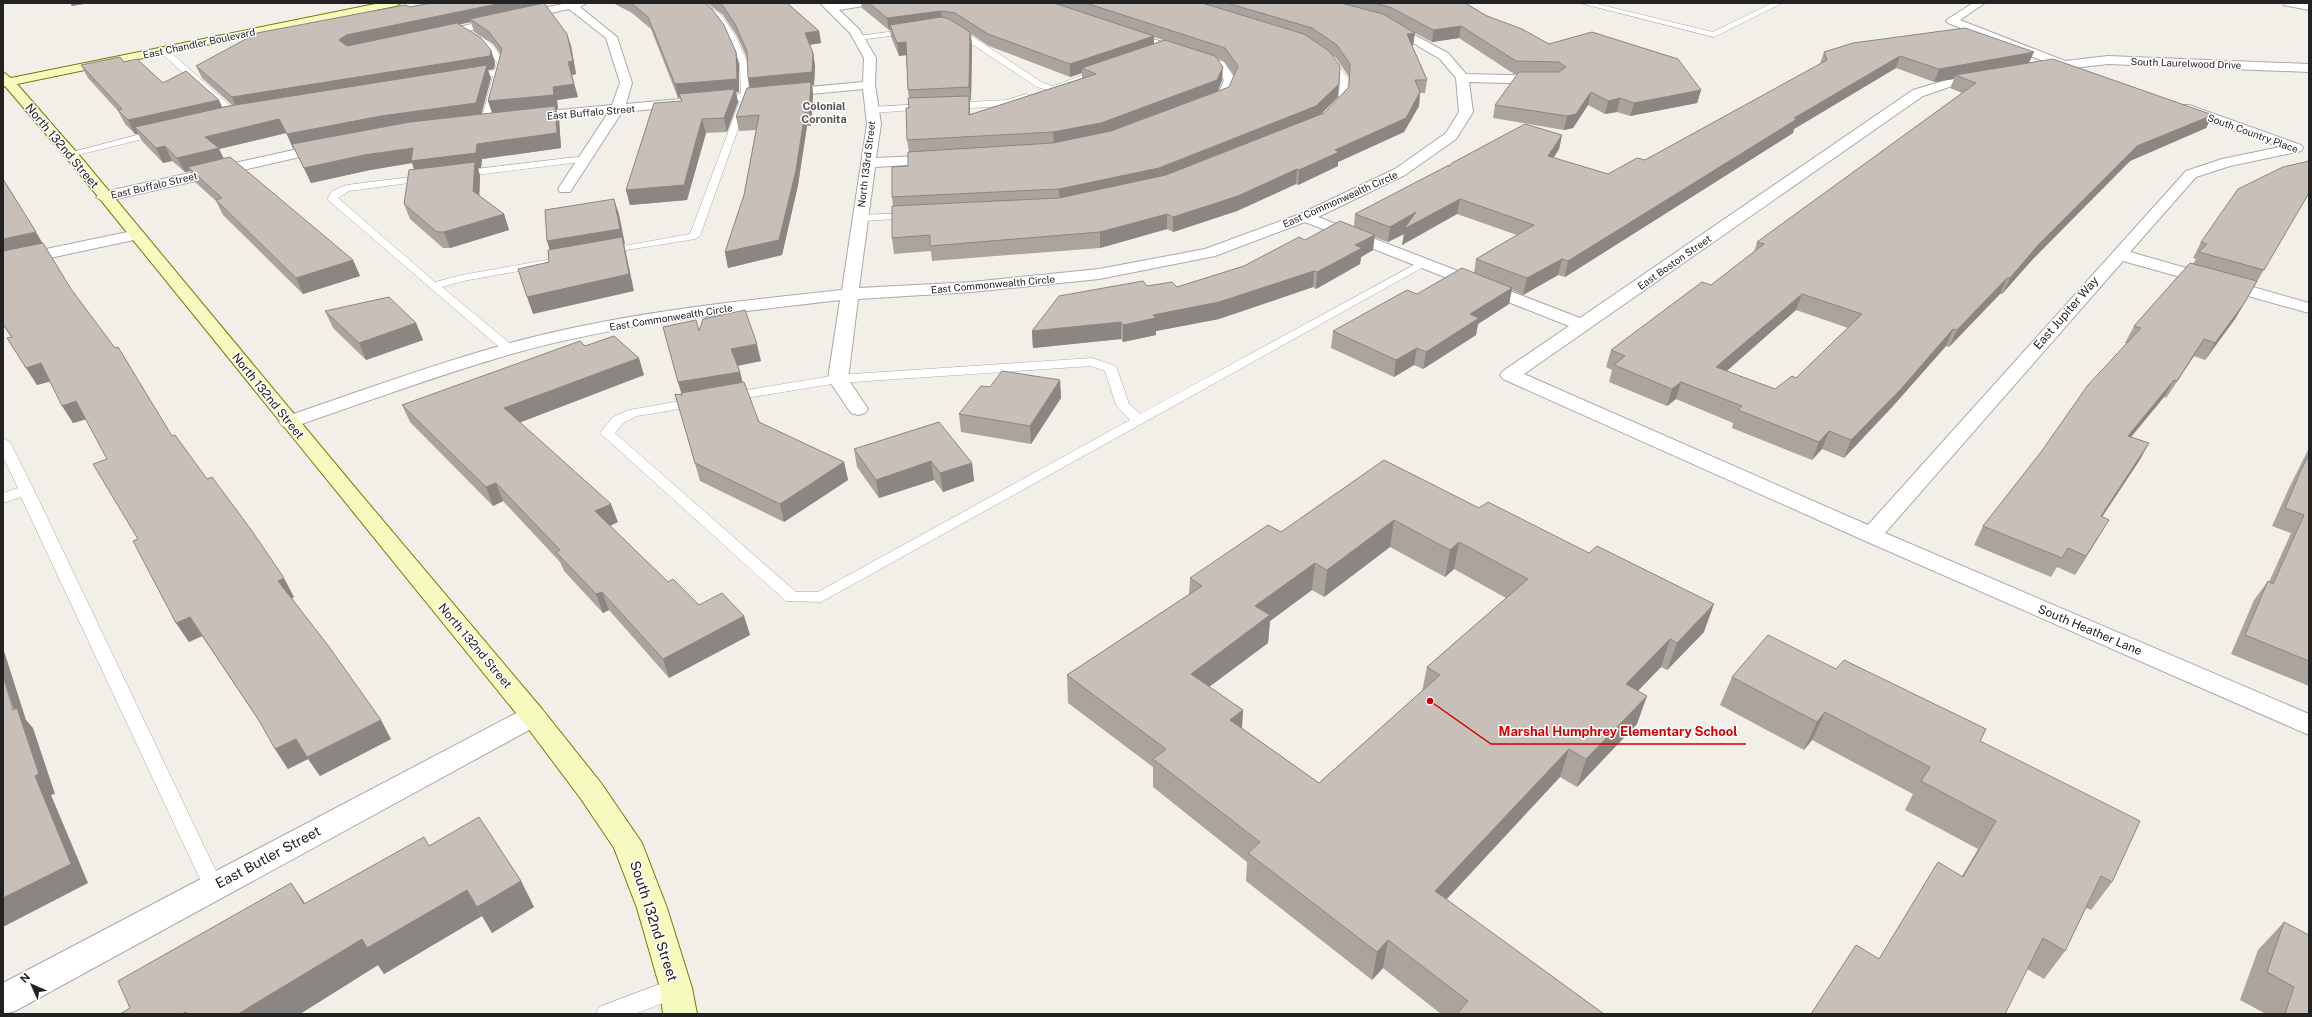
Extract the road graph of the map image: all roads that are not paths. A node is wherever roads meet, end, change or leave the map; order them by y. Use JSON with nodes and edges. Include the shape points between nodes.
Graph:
{"nodes":[{"id":1,"x":396,"y":3,"type":"edge"},
{"id":2,"x":700,"y":3,"type":"edge"},
{"id":3,"x":863,"y":3,"type":"edge"},
{"id":4,"x":1584,"y":3,"type":"edge"},
{"id":5,"x":1778,"y":3,"type":"edge"},
{"id":6,"x":1980,"y":3,"type":"edge"},
{"id":7,"x":2288,"y":3,"type":"edge"},
{"id":8,"x":576,"y":4,"type":"edge"},
{"id":9,"x":829,"y":5,"type":"edge"},
{"id":10,"x":2309,"y":7,"type":"edge"},
{"id":11,"x":1372,"y":19,"type":"edge"},
{"id":12,"x":948,"y":27,"type":"edge"},
{"id":13,"x":1110,"y":28,"type":"edge"},
{"id":14,"x":461,"y":29,"type":"junction"},
{"id":15,"x":919,"y":29,"type":"edge"},
{"id":16,"x":425,"y":37,"type":"edge"},
{"id":17,"x":859,"y":38,"type":"junction"},
{"id":18,"x":1169,"y":48,"type":"junction"},
{"id":19,"x":163,"y":50,"type":"junction"},
{"id":20,"x":1320,"y":52,"type":"edge"},
{"id":21,"x":1154,"y":53,"type":"edge"},
{"id":22,"x":2062,"y":64,"type":"junction"},
{"id":23,"x":1110,"y":68,"type":"edge"},
{"id":24,"x":2309,"y":68,"type":"edge"},
{"id":25,"x":2025,"y":71,"type":"edge"},
{"id":26,"x":500,"y":72,"type":"junction"},
{"id":27,"x":5,"y":75,"type":"edge"},
{"id":28,"x":2092,"y":75,"type":"edge"},
{"id":29,"x":1995,"y":76,"type":"edge"},
{"id":30,"x":461,"y":78,"type":"edge"},
{"id":31,"x":1462,"y":78,"type":"junction"},
{"id":32,"x":1556,"y":80,"type":"edge"},
{"id":33,"x":869,"y":85,"type":"junction"},
{"id":34,"x":1051,"y":88,"type":"junction"},
{"id":35,"x":745,"y":98,"type":"junction"},
{"id":36,"x":2175,"y":105,"type":"edge"},
{"id":37,"x":1194,"y":107,"type":"edge"},
{"id":38,"x":616,"y":110,"type":"junction"},
{"id":39,"x":872,"y":110,"type":"junction"},
{"id":40,"x":220,"y":118,"type":"edge"},
{"id":41,"x":517,"y":118,"type":"edge"},
{"id":42,"x":1324,"y":118,"type":"edge"},
{"id":43,"x":501,"y":119,"type":"edge"},
{"id":44,"x":486,"y":121,"type":"junction"},
{"id":45,"x":471,"y":123,"type":"edge"},
{"id":46,"x":167,"y":131,"type":"edge"},
{"id":47,"x":336,"y":144,"type":"edge"},
{"id":48,"x":2302,"y":151,"type":"edge"},
{"id":49,"x":70,"y":154,"type":"junction"},
{"id":50,"x":952,"y":158,"type":"edge"},
{"id":51,"x":585,"y":159,"type":"junction"},
{"id":52,"x":867,"y":163,"type":"junction"},
{"id":53,"x":450,"y":175,"type":"edge"},
{"id":54,"x":434,"y":177,"type":"edge"},
{"id":55,"x":565,"y":188,"type":"dead end"},
{"id":56,"x":104,"y":197,"type":"junction"},
{"id":57,"x":921,"y":215,"type":"edge"},
{"id":58,"x":1304,"y":217,"type":"junction"},
{"id":59,"x":859,"y":218,"type":"junction"},
{"id":60,"x":137,"y":235,"type":"junction"},
{"id":61,"x":594,"y":254,"type":"edge"},
{"id":62,"x":2118,"y":254,"type":"junction"},
{"id":63,"x":579,"y":257,"type":"edge"},
{"id":64,"x":3,"y":263,"type":"edge"},
{"id":65,"x":1423,"y":263,"type":"junction"},
{"id":66,"x":433,"y":286,"type":"junction"},
{"id":67,"x":848,"y":294,"type":"junction"},
{"id":68,"x":2309,"y":308,"type":"edge"},
{"id":69,"x":1582,"y":325,"type":"junction"},
{"id":70,"x":509,"y":349,"type":"junction"},
{"id":71,"x":838,"y":379,"type":"junction"},
{"id":72,"x":858,"y":409,"type":"dead end"},
{"id":73,"x":1139,"y":421,"type":"junction"},
{"id":74,"x":289,"y":422,"type":"junction"},
{"id":75,"x":3,"y":442,"type":"edge"},
{"id":76,"x":27,"y":490,"type":"junction"},
{"id":77,"x":3,"y":498,"type":"edge"},
{"id":78,"x":1871,"y":535,"type":"junction"},
{"id":79,"x":533,"y":716,"type":"junction"},
{"id":80,"x":2309,"y":725,"type":"edge"},
{"id":81,"x":213,"y":886,"type":"junction"},
{"id":82,"x":3,"y":1000,"type":"edge"},
{"id":83,"x":678,"y":1001,"type":"edge"},
{"id":84,"x":607,"y":1014,"type":"edge"}],
"edges":[{"from":1,"to":19,"type":"street","name":"East Chandler Boulevard"},
{"from":2,"to":35,"type":"lane","via":[[719,18],[732,37],[744,64]]},
{"from":3,"to":9,"type":"street"},
{"from":4,"to":5,"type":"lane","via":[[1714,35]]},
{"from":6,"to":22,"type":"street","via":[[1952,20]]},
{"from":7,"to":10,"type":"street"},
{"from":8,"to":14,"type":"street"},
{"from":8,"to":38,"type":"street","via":[[611,37],[626,83]]},
{"from":9,"to":17,"type":"street","name":"North 133rd Street"},
{"from":11,"to":31,"type":"street","via":[[1386,23],[1444,56]]},
{"from":12,"to":34,"type":"lane","via":[[1040,85]]},
{"from":13,"to":18,"type":"street"},
{"from":14,"to":16,"type":"street"},
{"from":14,"to":26,"type":"lane","via":[[489,47],[501,62]]},
{"from":15,"to":17,"type":"lane"},
{"from":17,"to":33,"type":"street","name":"North 133rd Street","via":[[870,58]]},
{"from":18,"to":21,"type":"lane"},
{"from":18,"to":37,"type":"street","via":[[1220,65],[1230,80],[1223,96]]},
{"from":19,"to":27,"type":"street","name":"East Chandler Boulevard"},
{"from":19,"to":40,"type":"lane","via":[[239,114]]},
{"from":20,"to":42,"type":"lane","via":[[1332,61],[1344,78],[1343,98]]},
{"from":22,"to":24,"type":"street","name":"South Laurelwood Drive","via":[[2145,60]]},
{"from":22,"to":25,"type":"street"},
{"from":22,"to":28,"type":"street"},
{"from":23,"to":34,"type":"lane"},
{"from":26,"to":30,"type":"lane"},
{"from":26,"to":44,"type":"lane"},
{"from":27,"to":49,"type":"street","name":"North 132nd Street"},
{"from":29,"to":69,"type":"street","name":"East Boston Street","via":[[1947,84],[1918,93]]},
{"from":31,"to":32,"type":"street"},
{"from":31,"to":58,"type":"street","name":"East Commonwealth Circle","via":[[1466,112],[1451,136],[1400,172]]},
{"from":33,"to":35,"type":"street","name":"East Buffalo Street"},
{"from":33,"to":39,"type":"street","name":"North 133rd Street"},
{"from":34,"to":39,"type":"lane","via":[[1007,103]]},
{"from":35,"to":38,"type":"street","name":"East Buffalo Street"},
{"from":35,"to":61,"type":"lane","via":[[695,236]]},
{"from":36,"to":48,"type":"street","name":"South Country Place"},
{"from":38,"to":41,"type":"street","name":"East Buffalo Street"},
{"from":38,"to":51,"type":"street"},
{"from":39,"to":52,"type":"street","name":"North 133rd Street","via":[[874,124]]},
{"from":43,"to":44,"type":"street"},
{"from":44,"to":45,"type":"street"},
{"from":46,"to":49,"type":"lane"},
{"from":47,"to":56,"type":"street","name":"East Buffalo Street"},
{"from":48,"to":62,"type":"street","name":"East Jupiter Way","via":[[2227,162],[2191,174]]},
{"from":49,"to":56,"type":"street","name":"North 132nd Street"},
{"from":50,"to":52,"type":"street"},
{"from":51,"to":53,"type":"lane"},
{"from":51,"to":55,"type":"street"},
{"from":52,"to":59,"type":"street","name":"North 133rd Street"},
{"from":54,"to":66,"type":"lane","via":[[347,188],[336,193],[332,199]]},
{"from":56,"to":60,"type":"street","name":"North 132nd Street"},
{"from":57,"to":59,"type":"lane"},
{"from":58,"to":65,"type":"street"},
{"from":58,"to":67,"type":"street","name":"East Commonwealth Circle","via":[[1209,253],[1099,274],[972,288]]},
{"from":59,"to":67,"type":"street","name":"North 133rd Street"},
{"from":60,"to":64,"type":"street"},
{"from":60,"to":74,"type":"street","name":"North 132nd Street"},
{"from":62,"to":68,"type":"street"},
{"from":62,"to":78,"type":"street","name":"East Jupiter Way"},
{"from":63,"to":66,"type":"lane","via":[[462,278]]},
{"from":65,"to":69,"type":"street"},
{"from":65,"to":73,"type":"lane"},
{"from":66,"to":70,"type":"lane"},
{"from":67,"to":70,"type":"street","name":"East Commonwealth Circle","via":[[699,310],[572,334]]},
{"from":67,"to":71,"type":"street","name":"North 133rd Street"},
{"from":69,"to":78,"type":"street","name":"East Boston Street","via":[[1510,376]]},
{"from":70,"to":74,"type":"street","name":"East Commonwealth Circle"},
{"from":71,"to":72,"type":"street"},
{"from":71,"to":73,"type":"lane","via":[[1092,362],[1111,369],[1123,405]]},
{"from":71,"to":73,"type":"lane","via":[[634,413],[618,420],[607,433],[792,597],[821,597]]},
{"from":74,"to":79,"type":"street","name":"North 132nd Street"},
{"from":75,"to":76,"type":"lane"},
{"from":76,"to":77,"type":"lane"},
{"from":76,"to":81,"type":"lane"},
{"from":78,"to":80,"type":"street","name":"South Heather Lane"},
{"from":79,"to":81,"type":"street","name":"East Butler Street"},
{"from":79,"to":83,"type":"street","name":"South 132nd Street","via":[[591,790],[627,843],[652,908]]},
{"from":81,"to":82,"type":"street","name":"East Butler Street"},
{"from":83,"to":84,"type":"lane"}]}
